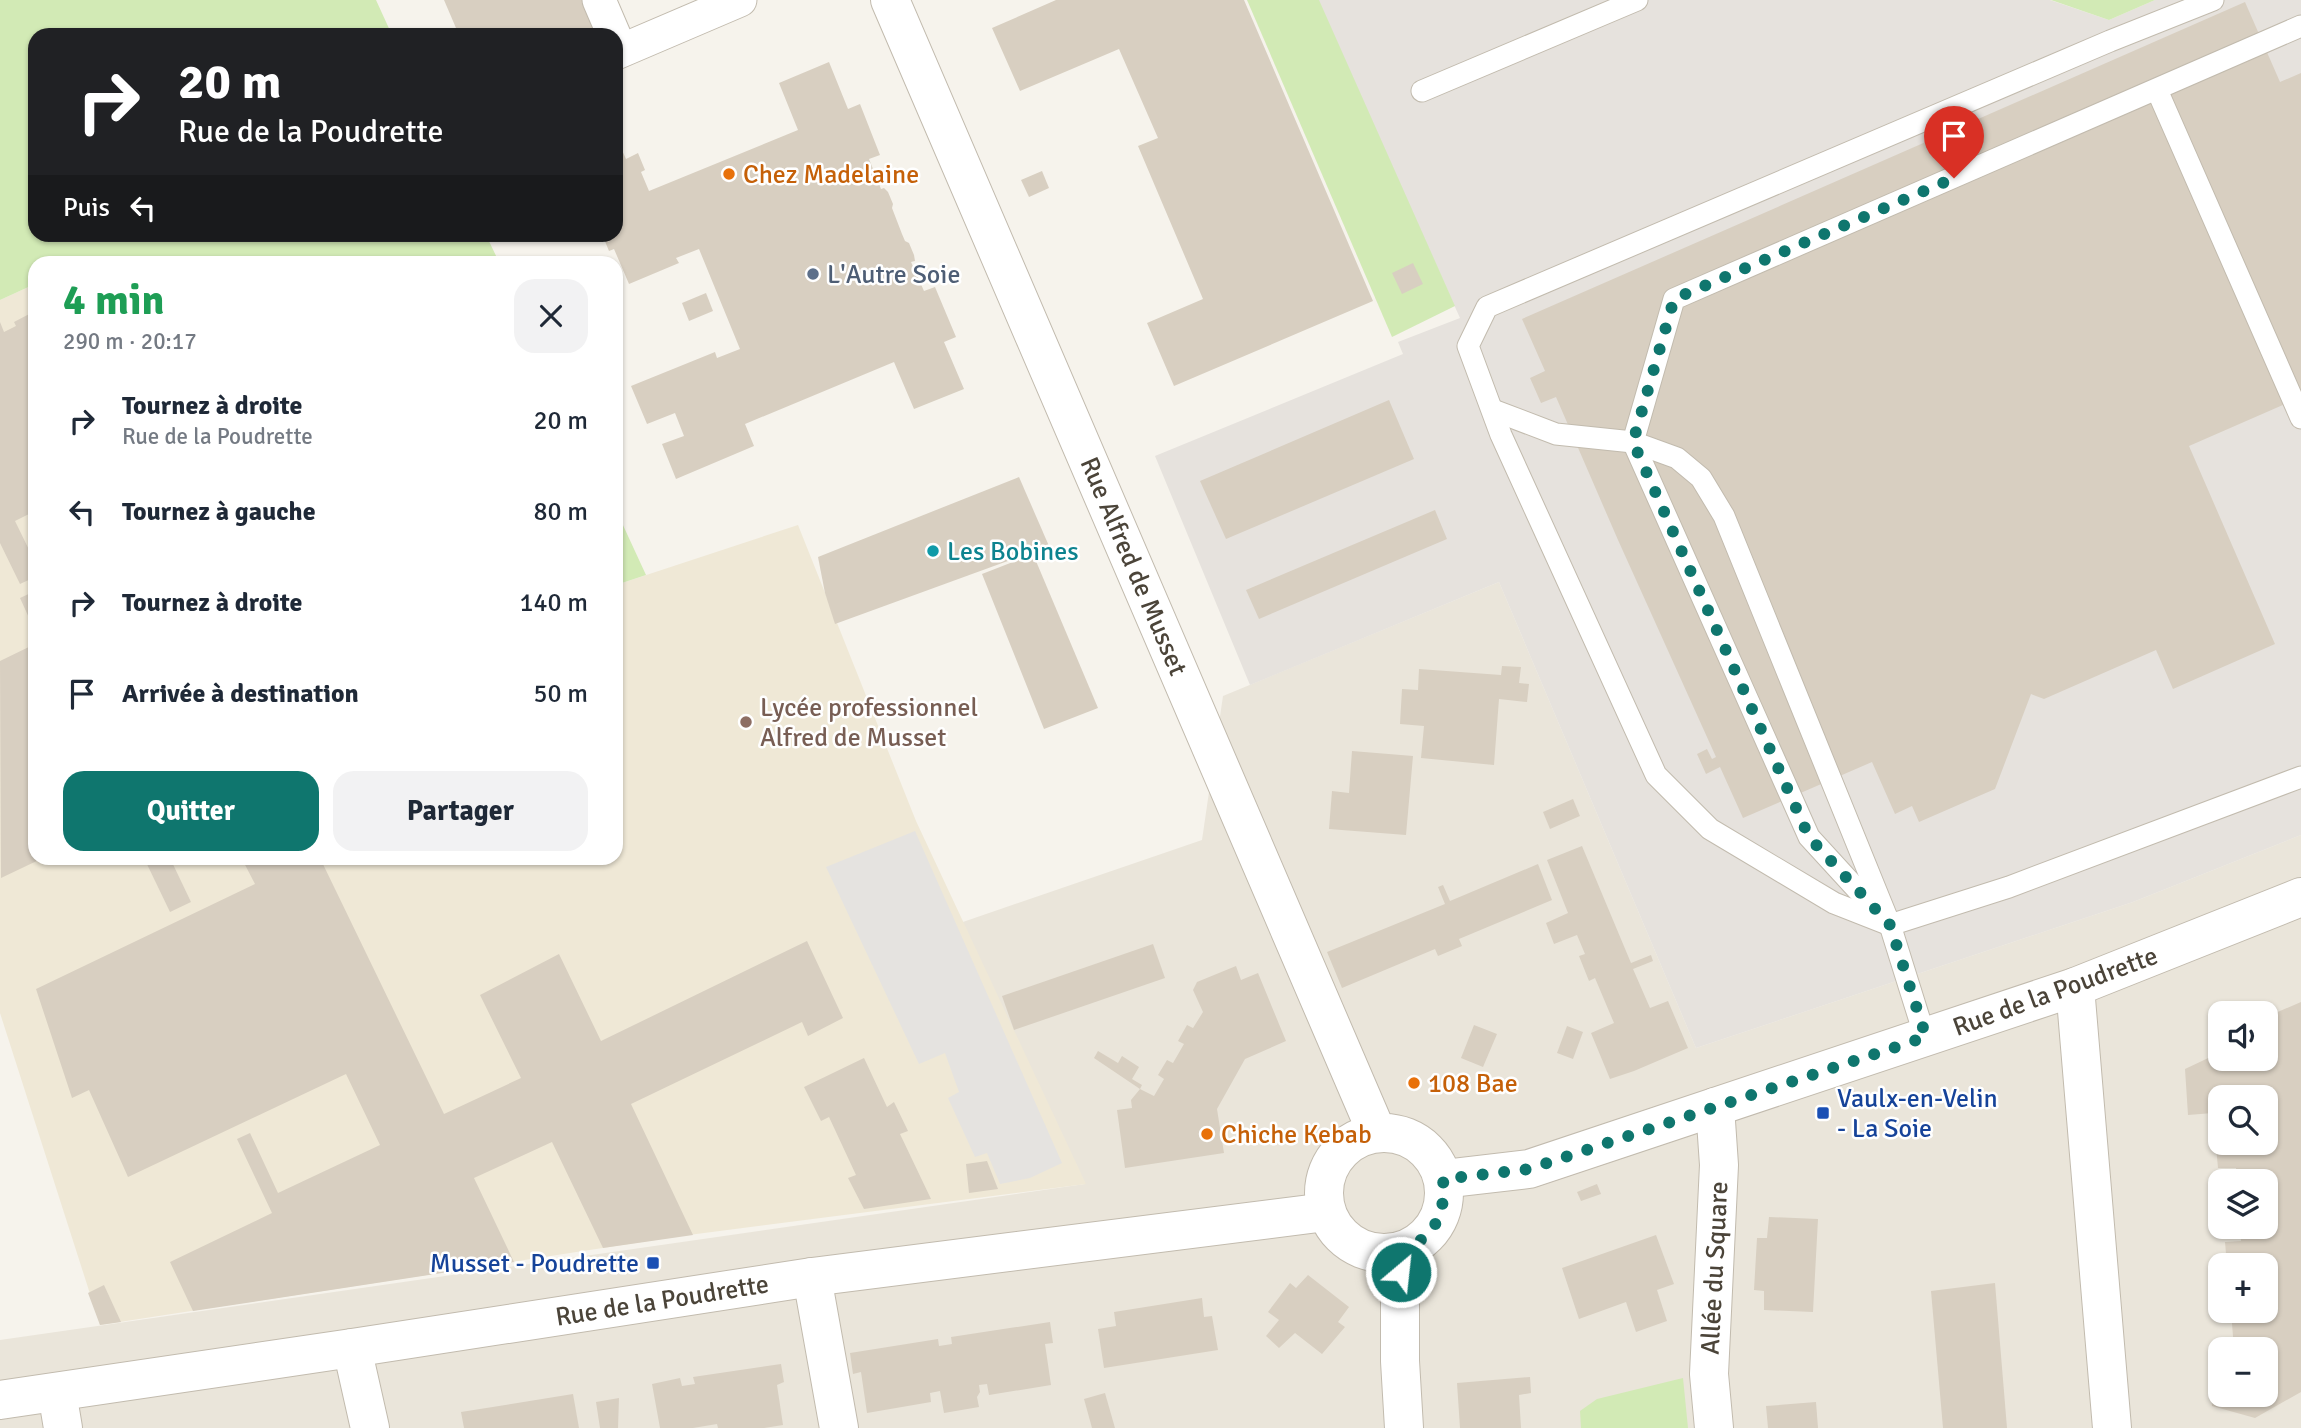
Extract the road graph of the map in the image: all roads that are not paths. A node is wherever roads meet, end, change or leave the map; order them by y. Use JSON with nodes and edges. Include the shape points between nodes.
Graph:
{"nodes":[{"id":1,"x":599,"y":0,"type":"edge"},
{"id":2,"x":740,"y":0,"type":"edge"},
{"id":3,"x":890,"y":0,"type":"edge"},
{"id":4,"x":1637,"y":0,"type":"edge"},
{"id":5,"x":2213,"y":0,"type":"edge"},
{"id":6,"x":2301,"y":26,"type":"edge"},
{"id":7,"x":610,"y":28,"type":"edge"},
{"id":8,"x":623,"y":43,"type":"edge"},
{"id":9,"x":2157,"y":90,"type":"junction"},
{"id":10,"x":1422,"y":91,"type":"dead end"},
{"id":11,"x":1493,"y":410,"type":"junction"},
{"id":12,"x":2301,"y":418,"type":"edge"},
{"id":13,"x":1633,"y":442,"type":"junction"},
{"id":14,"x":2296,"y":779,"type":"edge"},
{"id":15,"x":2301,"y":897,"type":"edge"},
{"id":16,"x":1890,"y":925,"type":"junction"},
{"id":17,"x":2075,"y":987,"type":"junction"},
{"id":18,"x":1926,"y":1037,"type":"junction"},
{"id":19,"x":1715,"y":1107,"type":"junction"},
{"id":20,"x":1377,"y":1133,"type":"junction"},
{"id":21,"x":1443,"y":1179,"type":"junction"},
{"id":22,"x":1326,"y":1212,"type":"junction"},
{"id":23,"x":1401,"y":1252,"type":"junction"},
{"id":24,"x":812,"y":1277,"type":"junction"},
{"id":25,"x":352,"y":1348,"type":"junction"},
{"id":26,"x":0,"y":1399,"type":"edge"},
{"id":27,"x":60,"y":1410,"type":"edge"},
{"id":28,"x":370,"y":1428,"type":"edge"},
{"id":29,"x":839,"y":1428,"type":"edge"},
{"id":30,"x":1404,"y":1428,"type":"edge"},
{"id":31,"x":1714,"y":1428,"type":"edge"},
{"id":32,"x":2112,"y":1428,"type":"edge"}],
"edges":[{"from":1,"to":7,"type":"street"},
{"from":2,"to":8,"type":"street"},
{"from":3,"to":20,"type":"street","name":"Rue Alfred de Musset"},
{"from":4,"to":10,"type":"lane"},
{"from":5,"to":11,"type":"lane","via":[[1487,307],[1468,346]]},
{"from":6,"to":9,"type":"lane"},
{"from":9,"to":12,"type":"lane"},
{"from":9,"to":13,"type":"lane","via":[[1674,299]]},
{"from":11,"to":13,"type":"lane","via":[[1556,434]]},
{"from":11,"to":16,"type":"lane","via":[[1656,775],[1710,829],[1834,903]]},
{"from":13,"to":16,"type":"lane","via":[[1809,837]]},
{"from":13,"to":16,"type":"lane","via":[[1677,458],[1701,478],[1724,516]]},
{"from":14,"to":16,"type":"lane","via":[[2010,887]]},
{"from":15,"to":17,"type":"street","name":"Rue de la Poudrette"},
{"from":16,"to":18,"type":"lane"},
{"from":17,"to":18,"type":"street","name":"Rue de la Poudrette"},
{"from":17,"to":32,"type":"street"},
{"from":18,"to":19,"type":"street","name":"Rue de la Poudrette"},
{"from":19,"to":21,"type":"street","name":"Rue de la Poudrette","via":[[1529,1169]]},
{"from":19,"to":31,"type":"street","name":"Allée du Square","via":[[1719,1165],[1709,1374]]},
{"from":20,"to":21,"type":"street","via":[[1412,1139],[1426,1149]]},
{"from":20,"to":22,"type":"street","via":[[1360,1137],[1333,1160],[1323,1194]]},
{"from":21,"to":23,"type":"street","via":[[1440,1216],[1431,1232]]},
{"from":22,"to":23,"type":"street","via":[[1347,1242],[1364,1251]]},
{"from":22,"to":24,"type":"street","name":"Rue de la Poudrette"},
{"from":23,"to":30,"type":"street"},
{"from":24,"to":25,"type":"street","name":"Rue de la Poudrette"},
{"from":24,"to":29,"type":"street"},
{"from":25,"to":27,"type":"street","name":"Rue de la Poudrette"},
{"from":25,"to":28,"type":"street"},
{"from":26,"to":27,"type":"street","name":"Rue de la Poudrette"}]}
